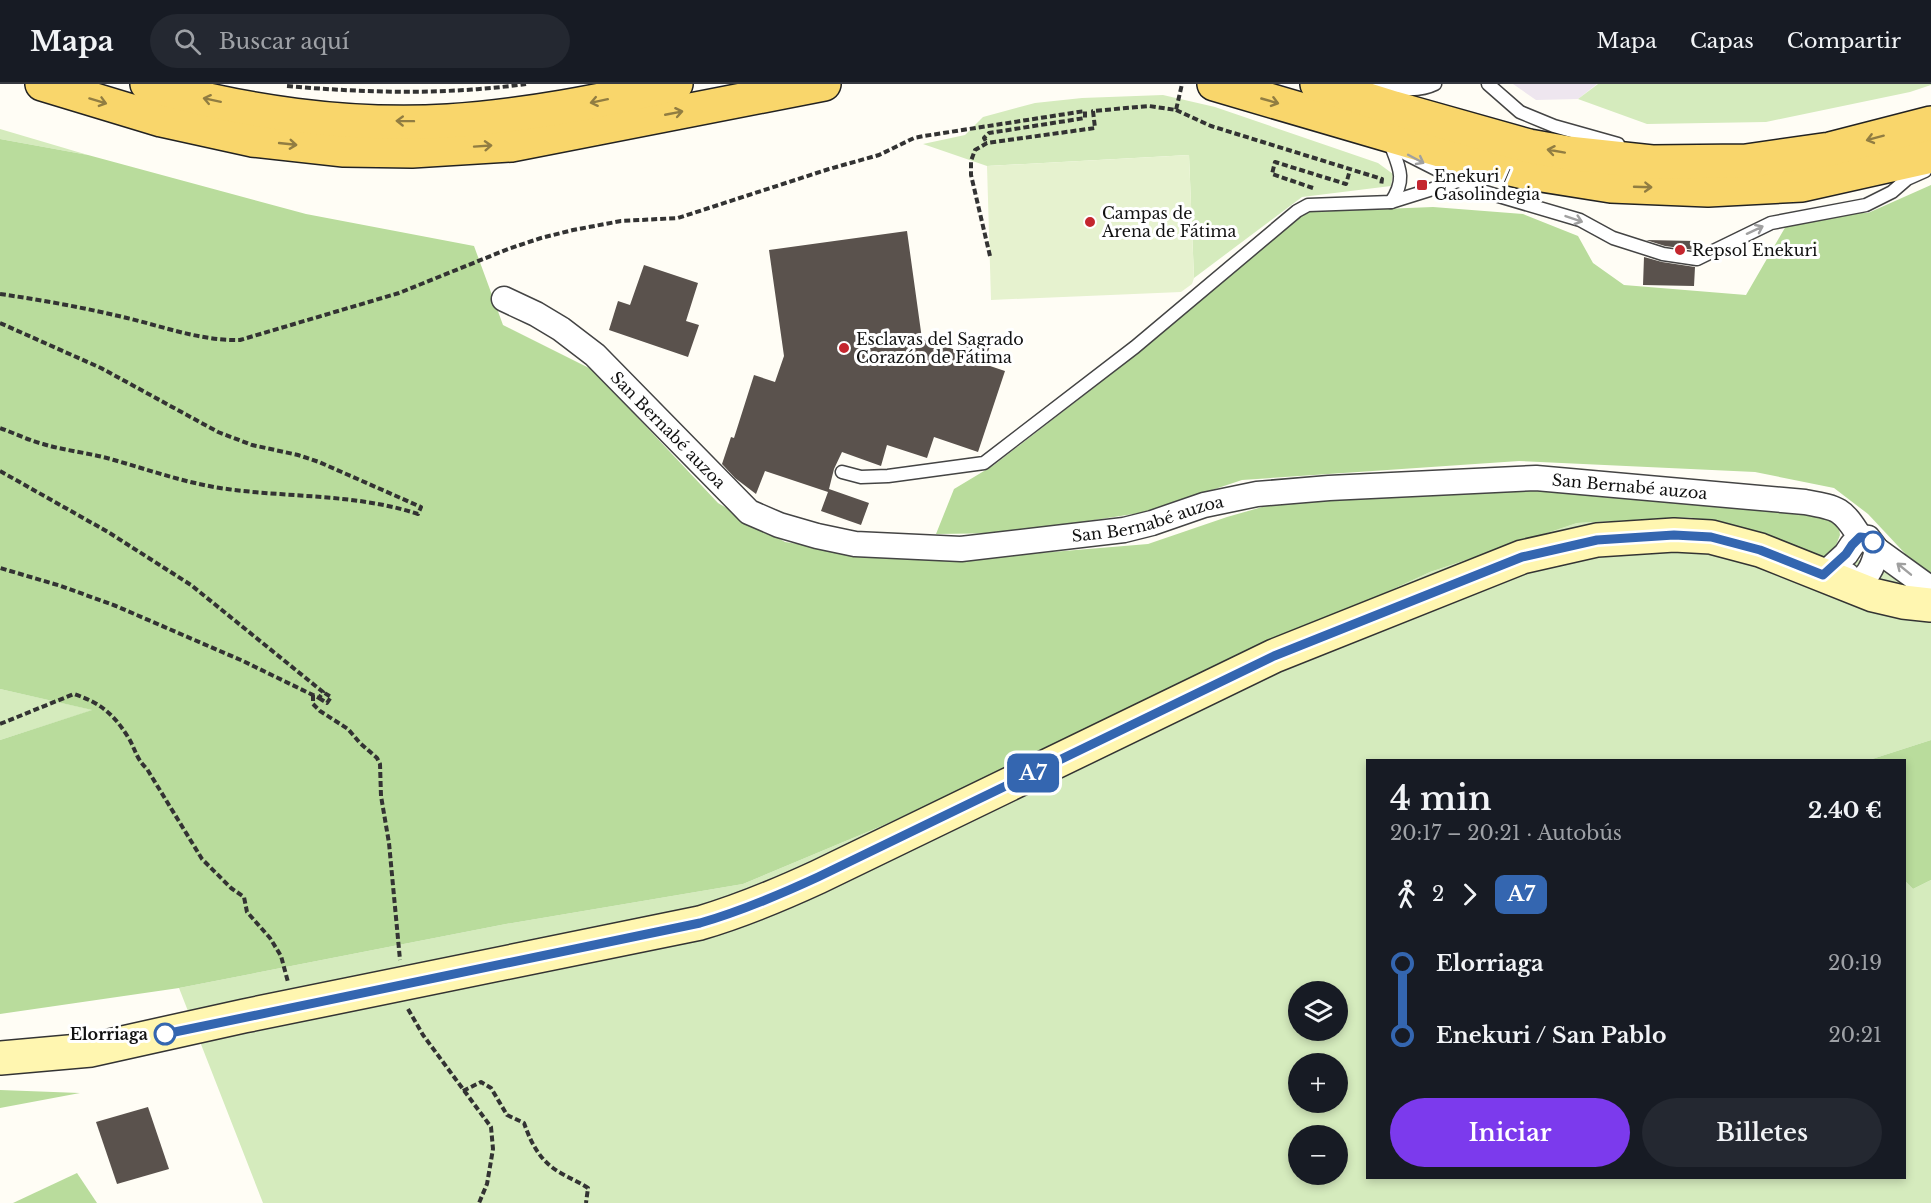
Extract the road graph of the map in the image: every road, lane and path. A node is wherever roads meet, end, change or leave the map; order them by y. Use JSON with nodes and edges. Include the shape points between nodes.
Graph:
{"nodes":[{"id":1,"x":42,"y":84,"type":"edge"},
{"id":2,"x":147,"y":84,"type":"edge"},
{"id":3,"x":278,"y":84,"type":"edge"},
{"id":4,"x":526,"y":84,"type":"edge"},
{"id":5,"x":676,"y":84,"type":"edge"},
{"id":6,"x":824,"y":84,"type":"edge"},
{"id":7,"x":1182,"y":84,"type":"edge"},
{"id":8,"x":1214,"y":84,"type":"edge"},
{"id":9,"x":1317,"y":84,"type":"edge"},
{"id":10,"x":1347,"y":84,"type":"edge"},
{"id":11,"x":1435,"y":84,"type":"edge"},
{"id":12,"x":1488,"y":84,"type":"edge"},
{"id":13,"x":1176,"y":110,"type":"junction"},
{"id":14,"x":1931,"y":123,"type":"edge"},
{"id":15,"x":1385,"y":139,"type":"junction"},
{"id":16,"x":987,"y":143,"type":"junction"},
{"id":17,"x":1931,"y":156,"type":"edge"},
{"id":18,"x":1689,"y":162,"type":"junction"},
{"id":19,"x":1931,"y":168,"type":"edge"},
{"id":20,"x":1350,"y":170,"type":"junction"},
{"id":21,"x":1523,"y":172,"type":"junction"},
{"id":22,"x":1458,"y":181,"type":"junction"},
{"id":23,"x":1391,"y":202,"type":"junction"},
{"id":24,"x":1353,"y":203,"type":"junction"},
{"id":25,"x":990,"y":256,"type":"dead end"},
{"id":26,"x":0,"y":294,"type":"edge"},
{"id":27,"x":504,"y":299,"type":"dead end"},
{"id":28,"x":0,"y":323,"type":"edge"},
{"id":29,"x":0,"y":428,"type":"edge"},
{"id":30,"x":0,"y":471,"type":"edge"},
{"id":31,"x":842,"y":472,"type":"dead end"},
{"id":32,"x":1852,"y":560,"type":"junction"},
{"id":33,"x":0,"y":567,"type":"edge"},
{"id":34,"x":1931,"y":589,"type":"edge"},
{"id":35,"x":1931,"y":605,"type":"edge"},
{"id":36,"x":323,"y":692,"type":"junction"},
{"id":37,"x":313,"y":695,"type":"junction"},
{"id":38,"x":319,"y":698,"type":"junction"},
{"id":39,"x":0,"y":724,"type":"edge"},
{"id":40,"x":397,"y":985,"type":"junction"},
{"id":41,"x":292,"y":1006,"type":"junction"},
{"id":42,"x":0,"y":1058,"type":"edge"},
{"id":43,"x":463,"y":1091,"type":"junction"},
{"id":44,"x":479,"y":1203,"type":"edge"},
{"id":45,"x":586,"y":1203,"type":"edge"}],
"edges":[{"from":1,"to":6,"type":"main road","one_way":true,"via":[[161,120],[252,140],[344,150],[412,151],[511,145]]},
{"from":5,"to":2,"type":"main road","one_way":true,"via":[[527,113],[413,121],[296,115]]},
{"from":3,"to":4,"type":"path","via":[[354,92],[449,91]]},
{"from":7,"to":13,"type":"path"},
{"from":8,"to":15,"type":"main road","one_way":true},
{"from":18,"to":9,"type":"main road","one_way":true,"via":[[1618,159],[1529,146]]},
{"from":10,"to":11,"type":"lane","via":[[1406,89]]},
{"from":12,"to":18,"type":"lane","via":[[1520,112],[1554,126]]},
{"from":13,"to":16,"type":"path","via":[[1149,106],[1093,111],[1095,128]]},
{"from":13,"to":20,"type":"path","via":[[1211,126]]},
{"from":14,"to":18,"type":"main road","one_way":true,"via":[[1808,152],[1746,161]]},
{"from":15,"to":21,"type":"main road"},
{"from":15,"to":22,"type":"lane","one_way":true},
{"from":15,"to":23,"type":"lane","via":[[1400,168],[1399,190]]},
{"from":16,"to":25,"type":"path","via":[[975,150],[971,175]]},
{"from":16,"to":26,"type":"path","via":[[984,138],[989,134],[1085,118],[1085,111],[915,138],[879,155],[678,218],[621,221],[551,235],[399,293],[240,340],[220,341],[124,317]]},
{"from":21,"to":17,"type":"main road","one_way":true,"via":[[1611,186],[1708,190],[1802,185]]},
{"from":22,"to":19,"type":"lane","one_way":true,"via":[[1580,220],[1613,238],[1663,254],[1697,259],[1771,223],[1866,205]]},
{"from":20,"to":24,"type":"path","via":[[1382,179],[1381,187]]},
{"from":20,"to":24,"type":"path","via":[[1347,184],[1275,162],[1272,174]]},
{"from":21,"to":22,"type":"lane"},
{"from":22,"to":23,"type":"lane"},
{"from":23,"to":24,"type":"lane"},
{"from":24,"to":31,"type":"lane","via":[[1308,205],[1297,211],[1135,347],[984,463],[888,476],[861,477]]},
{"from":27,"to":32,"type":"street","name":"San Bernabé auzoa","via":[[561,329],[595,355],[749,512],[779,525],[855,544],[961,549],[1124,530],[1204,505],[1257,494],[1536,478],[1828,506],[1848,517]]},
{"from":28,"to":29,"type":"path","via":[[101,368],[218,432],[319,462],[421,507],[418,514],[353,500],[217,488],[42,444]]},
{"from":30,"to":36,"type":"path","via":[[191,585]]},
{"from":34,"to":32,"type":"street","name":"San Bernabé auzoa","one_way":true},
{"from":32,"to":35,"type":"street","via":[[1873,595]]},
{"from":32,"to":40,"type":"street","via":[[1760,550],[1711,537],[1674,535],[1597,540],[1522,557],[1274,656],[770,900],[700,923]]},
{"from":33,"to":37,"type":"path","via":[[116,606],[243,660]]},
{"from":36,"to":38,"type":"path"},
{"from":36,"to":38,"type":"path","via":[[331,697],[327,703]]},
{"from":37,"to":38,"type":"path"},
{"from":37,"to":40,"type":"path","via":[[313,704],[348,729],[380,764],[401,964]]},
{"from":39,"to":41,"type":"path","via":[[74,694],[106,709],[129,738],[138,760],[201,859],[244,897],[247,912],[270,938],[281,956]]},
{"from":40,"to":41,"type":"street"},
{"from":40,"to":43,"type":"path","via":[[423,1035]]},
{"from":41,"to":42,"type":"street","via":[[91,1050]]},
{"from":43,"to":44,"type":"path","via":[[491,1128],[493,1149]]},
{"from":43,"to":45,"type":"path","via":[[481,1082],[491,1088],[507,1115],[524,1123],[542,1160],[588,1188]]}]}
